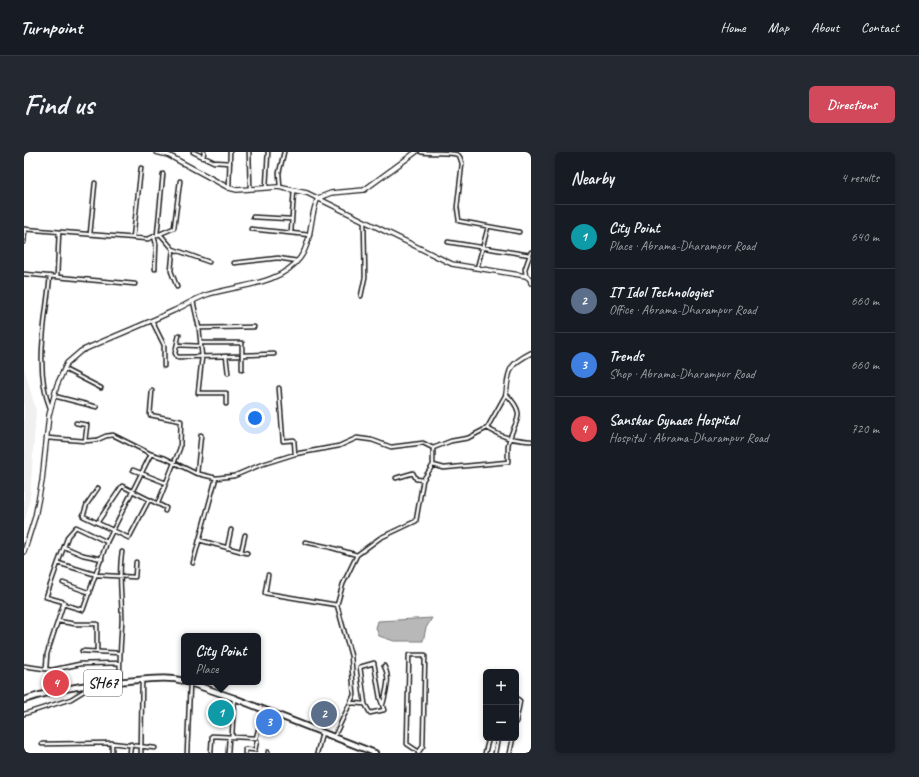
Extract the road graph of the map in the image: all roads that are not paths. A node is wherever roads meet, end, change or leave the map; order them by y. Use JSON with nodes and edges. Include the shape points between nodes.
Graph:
{"nodes":[{"id":1,"x":156,"y":152,"type":"edge"},
{"id":2,"x":193,"y":152,"type":"edge"},
{"id":3,"x":204,"y":152,"type":"edge"},
{"id":4,"x":230,"y":152,"type":"edge"},
{"id":5,"x":249,"y":152,"type":"edge"},
{"id":6,"x":268,"y":152,"type":"edge"},
{"id":7,"x":284,"y":152,"type":"edge"},
{"id":8,"x":416,"y":152,"type":"edge"},
{"id":9,"x":421,"y":152,"type":"edge"},
{"id":10,"x":168,"y":154,"type":"edge"},
{"id":11,"x":203,"y":158,"type":"junction"},
{"id":12,"x":230,"y":163,"type":"junction"},
{"id":13,"x":141,"y":168,"type":"dead end"},
{"id":14,"x":163,"y":174,"type":"dead end"},
{"id":15,"x":180,"y":182,"type":"dead end"},
{"id":16,"x":95,"y":183,"type":"dead end"},
{"id":17,"x":266,"y":187,"type":"junction"},
{"id":18,"x":280,"y":187,"type":"junction"},
{"id":19,"x":229,"y":188,"type":"junction"},
{"id":20,"x":250,"y":188,"type":"junction"},
{"id":21,"x":294,"y":190,"type":"junction"},
{"id":22,"x":318,"y":198,"type":"junction"},
{"id":23,"x":254,"y":217,"type":"dead end"},
{"id":24,"x":291,"y":219,"type":"junction"},
{"id":25,"x":364,"y":222,"type":"junction"},
{"id":26,"x":488,"y":227,"type":"junction"},
{"id":27,"x":25,"y":229,"type":"edge"},
{"id":28,"x":251,"y":229,"type":"dead end"},
{"id":29,"x":60,"y":232,"type":"junction"},
{"id":30,"x":291,"y":232,"type":"junction"},
{"id":31,"x":519,"y":232,"type":"dead end"},
{"id":32,"x":90,"y":234,"type":"junction"},
{"id":33,"x":160,"y":234,"type":"junction"},
{"id":34,"x":310,"y":235,"type":"junction"},
{"id":35,"x":155,"y":236,"type":"junction"},
{"id":36,"x":133,"y":238,"type":"junction"},
{"id":37,"x":24,"y":242,"type":"edge"},
{"id":38,"x":448,"y":242,"type":"dead end"},
{"id":39,"x":483,"y":247,"type":"junction"},
{"id":40,"x":173,"y":249,"type":"junction"},
{"id":41,"x":531,"y":253,"type":"edge"},
{"id":42,"x":297,"y":261,"type":"junction"},
{"id":43,"x":209,"y":262,"type":"dead end"},
{"id":44,"x":234,"y":263,"type":"dead end"},
{"id":45,"x":477,"y":268,"type":"junction"},
{"id":46,"x":155,"y":269,"type":"dead end"},
{"id":47,"x":24,"y":274,"type":"edge"},
{"id":48,"x":50,"y":276,"type":"junction"},
{"id":49,"x":526,"y":276,"type":"junction"},
{"id":50,"x":57,"y":277,"type":"junction"},
{"id":51,"x":531,"y":283,"type":"edge"},
{"id":52,"x":135,"y":284,"type":"dead end"},
{"id":53,"x":177,"y":287,"type":"dead end"},
{"id":54,"x":361,"y":296,"type":"dead end"},
{"id":55,"x":193,"y":301,"type":"junction"},
{"id":56,"x":152,"y":321,"type":"junction"},
{"id":57,"x":254,"y":327,"type":"dead end"},
{"id":58,"x":199,"y":328,"type":"junction"},
{"id":59,"x":179,"y":335,"type":"dead end"},
{"id":60,"x":201,"y":344,"type":"junction"},
{"id":61,"x":178,"y":345,"type":"junction"},
{"id":62,"x":531,"y":353,"type":"edge"},
{"id":63,"x":274,"y":354,"type":"dead end"},
{"id":64,"x":242,"y":355,"type":"junction"},
{"id":65,"x":226,"y":356,"type":"junction"},
{"id":66,"x":238,"y":356,"type":"dead end"},
{"id":67,"x":202,"y":357,"type":"junction"},
{"id":68,"x":164,"y":366,"type":"dead end"},
{"id":69,"x":64,"y":369,"type":"junction"},
{"id":70,"x":242,"y":369,"type":"dead end"},
{"id":71,"x":228,"y":373,"type":"dead end"},
{"id":72,"x":101,"y":388,"type":"dead end"},
{"id":73,"x":279,"y":388,"type":"dead end"},
{"id":74,"x":152,"y":390,"type":"dead end"},
{"id":75,"x":506,"y":394,"type":"junction"},
{"id":76,"x":54,"y":396,"type":"junction"},
{"id":77,"x":226,"y":404,"type":"dead end"},
{"id":78,"x":97,"y":407,"type":"dead end"},
{"id":79,"x":50,"y":409,"type":"junction"},
{"id":80,"x":76,"y":423,"type":"dead end"},
{"id":81,"x":487,"y":428,"type":"junction"},
{"id":82,"x":201,"y":435,"type":"dead end"},
{"id":83,"x":47,"y":438,"type":"junction"},
{"id":84,"x":510,"y":439,"type":"junction"},
{"id":85,"x":86,"y":441,"type":"junction"},
{"id":86,"x":531,"y":441,"type":"edge"},
{"id":87,"x":433,"y":448,"type":"junction"},
{"id":88,"x":151,"y":454,"type":"junction"},
{"id":89,"x":295,"y":454,"type":"junction"},
{"id":90,"x":174,"y":462,"type":"junction"},
{"id":91,"x":433,"y":465,"type":"junction"},
{"id":92,"x":133,"y":470,"type":"dead end"},
{"id":93,"x":197,"y":473,"type":"junction"},
{"id":94,"x":141,"y":474,"type":"junction"},
{"id":95,"x":216,"y":478,"type":"junction"},
{"id":96,"x":396,"y":478,"type":"dead end"},
{"id":97,"x":423,"y":480,"type":"junction"},
{"id":98,"x":166,"y":483,"type":"junction"},
{"id":99,"x":98,"y":488,"type":"dead end"},
{"id":100,"x":132,"y":491,"type":"junction"},
{"id":101,"x":149,"y":500,"type":"junction"},
{"id":102,"x":158,"y":503,"type":"junction"},
{"id":103,"x":165,"y":511,"type":"dead end"},
{"id":104,"x":97,"y":523,"type":"junction"},
{"id":105,"x":231,"y":530,"type":"dead end"},
{"id":106,"x":114,"y":531,"type":"junction"},
{"id":107,"x":245,"y":535,"type":"dead end"},
{"id":108,"x":199,"y":540,"type":"junction"},
{"id":109,"x":108,"y":542,"type":"junction"},
{"id":110,"x":305,"y":542,"type":"dead end"},
{"id":111,"x":64,"y":547,"type":"junction"},
{"id":112,"x":227,"y":548,"type":"junction"},
{"id":113,"x":24,"y":552,"type":"edge"},
{"id":114,"x":122,"y":552,"type":"dead end"},
{"id":115,"x":241,"y":552,"type":"junction"},
{"id":116,"x":247,"y":553,"type":"dead end"},
{"id":117,"x":356,"y":555,"type":"junction"},
{"id":118,"x":102,"y":559,"type":"junction"},
{"id":119,"x":58,"y":562,"type":"junction"},
{"id":120,"x":136,"y":562,"type":"dead end"},
{"id":121,"x":193,"y":563,"type":"dead end"},
{"id":122,"x":97,"y":575,"type":"junction"},
{"id":123,"x":268,"y":575,"type":"dead end"},
{"id":124,"x":120,"y":576,"type":"junction"},
{"id":125,"x":62,"y":583,"type":"dead end"},
{"id":126,"x":90,"y":593,"type":"junction"},
{"id":127,"x":64,"y":604,"type":"junction"},
{"id":128,"x":337,"y":605,"type":"junction"},
{"id":129,"x":58,"y":621,"type":"junction"},
{"id":130,"x":82,"y":651,"type":"dead end"},
{"id":131,"x":97,"y":651,"type":"junction"},
{"id":132,"x":120,"y":652,"type":"junction"},
{"id":133,"x":119,"y":662,"type":"junction"},
{"id":134,"x":24,"y":666,"type":"edge"},
{"id":135,"x":384,"y":666,"type":"dead end"},
{"id":136,"x":46,"y":668,"type":"junction"},
{"id":137,"x":142,"y":680,"type":"junction"},
{"id":138,"x":181,"y":681,"type":"edge"},
{"id":139,"x":120,"y":682,"type":"junction"},
{"id":140,"x":86,"y":685,"type":"junction"},
{"id":141,"x":187,"y":685,"type":"edge"},
{"id":142,"x":196,"y":685,"type":"edge"},
{"id":143,"x":234,"y":698,"type":"junction"},
{"id":144,"x":24,"y":700,"type":"edge"},
{"id":145,"x":351,"y":704,"type":"junction"},
{"id":146,"x":364,"y":704,"type":"junction"},
{"id":147,"x":383,"y":705,"type":"junction"},
{"id":148,"x":264,"y":709,"type":"junction"},
{"id":149,"x":24,"y":714,"type":"edge"},
{"id":150,"x":322,"y":732,"type":"junction"},
{"id":151,"x":232,"y":736,"type":"junction"},
{"id":152,"x":334,"y":737,"type":"junction"},
{"id":153,"x":229,"y":738,"type":"junction"},
{"id":154,"x":257,"y":741,"type":"dead end"},
{"id":155,"x":488,"y":741,"type":"edge"},
{"id":156,"x":497,"y":741,"type":"edge"},
{"id":157,"x":512,"y":741,"type":"edge"},
{"id":158,"x":112,"y":743,"type":"junction"},
{"id":159,"x":42,"y":744,"type":"dead end"},
{"id":160,"x":131,"y":744,"type":"junction"},
{"id":161,"x":141,"y":745,"type":"junction"},
{"id":162,"x":155,"y":748,"type":"dead end"},
{"id":163,"x":418,"y":752,"type":"edge"},
{"id":164,"x":112,"y":753,"type":"edge"},
{"id":165,"x":130,"y":753,"type":"edge"},
{"id":166,"x":141,"y":753,"type":"edge"},
{"id":167,"x":187,"y":753,"type":"edge"},
{"id":168,"x":211,"y":753,"type":"edge"},
{"id":169,"x":228,"y":753,"type":"edge"},
{"id":170,"x":245,"y":753,"type":"edge"},
{"id":171,"x":317,"y":753,"type":"edge"},
{"id":172,"x":375,"y":753,"type":"edge"},
{"id":173,"x":485,"y":753,"type":"edge"},
{"id":174,"x":495,"y":753,"type":"edge"},
{"id":175,"x":510,"y":753,"type":"edge"}],
"edges":[{"from":1,"to":10,"type":"street"},
{"from":2,"to":11,"type":"street"},
{"from":3,"to":11,"type":"street"},
{"from":4,"to":12,"type":"street"},
{"from":5,"to":20,"type":"street"},
{"from":6,"to":17,"type":"street"},
{"from":7,"to":18,"type":"street","via":[[279,173]]},
{"from":8,"to":22,"type":"street","via":[[364,190],[331,193]]},
{"from":9,"to":26,"type":"street","via":[[456,154],[460,158],[462,174],[457,208],[459,221]]},
{"from":10,"to":19,"type":"street"},
{"from":11,"to":12,"type":"street"},
{"from":12,"to":19,"type":"street"},
{"from":13,"to":36,"type":"street"},
{"from":14,"to":35,"type":"street"},
{"from":15,"to":33,"type":"street","via":[[174,228]]},
{"from":16,"to":32,"type":"street"},
{"from":17,"to":18,"type":"street"},
{"from":17,"to":20,"type":"street"},
{"from":18,"to":21,"type":"street"},
{"from":19,"to":20,"type":"street"},
{"from":21,"to":22,"type":"street"},
{"from":21,"to":24,"type":"street"},
{"from":22,"to":25,"type":"street"},
{"from":22,"to":34,"type":"street","via":[[313,208]]},
{"from":23,"to":24,"type":"street"},
{"from":24,"to":30,"type":"street"},
{"from":25,"to":45,"type":"street","via":[[452,264]]},
{"from":25,"to":54,"type":"street","via":[[366,277]]},
{"from":26,"to":31,"type":"street"},
{"from":26,"to":39,"type":"street"},
{"from":27,"to":29,"type":"street"},
{"from":27,"to":37,"type":"street"},
{"from":28,"to":30,"type":"street"},
{"from":29,"to":32,"type":"street"},
{"from":29,"to":50,"type":"street"},
{"from":30,"to":34,"type":"street"},
{"from":32,"to":36,"type":"street"},
{"from":33,"to":35,"type":"street"},
{"from":33,"to":40,"type":"street"},
{"from":34,"to":42,"type":"street"},
{"from":35,"to":36,"type":"street","via":[[148,239]]},
{"from":35,"to":46,"type":"street"},
{"from":38,"to":39,"type":"street"},
{"from":39,"to":41,"type":"street"},
{"from":39,"to":45,"type":"street"},
{"from":40,"to":43,"type":"street"},
{"from":40,"to":53,"type":"street","via":[[171,271]]},
{"from":41,"to":49,"type":"street","via":[[525,269]]},
{"from":42,"to":44,"type":"street","via":[[278,258]]},
{"from":42,"to":55,"type":"street","via":[[288,270],[265,280],[206,295]]},
{"from":45,"to":49,"type":"street"},
{"from":47,"to":48,"type":"street"},
{"from":48,"to":50,"type":"street"},
{"from":48,"to":79,"type":"street","via":[[41,368]]},
{"from":49,"to":51,"type":"street"},
{"from":50,"to":52,"type":"street"},
{"from":55,"to":56,"type":"street"},
{"from":55,"to":58,"type":"street"},
{"from":56,"to":68,"type":"street","via":[[164,346]]},
{"from":56,"to":69,"type":"street","via":[[82,351],[66,363]]},
{"from":57,"to":58,"type":"street"},
{"from":58,"to":60,"type":"street"},
{"from":59,"to":61,"type":"street"},
{"from":60,"to":61,"type":"street"},
{"from":60,"to":64,"type":"street","via":[[242,343]]},
{"from":60,"to":67,"type":"street"},
{"from":61,"to":67,"type":"street","via":[[175,353],[177,357]]},
{"from":62,"to":75,"type":"street","via":[[515,361],[511,366]]},
{"from":63,"to":64,"type":"street"},
{"from":64,"to":70,"type":"street"},
{"from":65,"to":66,"type":"street"},
{"from":65,"to":67,"type":"street"},
{"from":65,"to":71,"type":"street"},
{"from":67,"to":77,"type":"street","via":[[198,393],[226,393]]},
{"from":69,"to":72,"type":"street"},
{"from":69,"to":76,"type":"street"},
{"from":73,"to":89,"type":"street","via":[[282,441],[294,440]]},
{"from":74,"to":90,"type":"street","via":[[150,415],[181,421],[180,448]]},
{"from":75,"to":81,"type":"street"},
{"from":75,"to":84,"type":"street","via":[[516,404],[519,416]]},
{"from":76,"to":78,"type":"street"},
{"from":76,"to":79,"type":"street"},
{"from":79,"to":83,"type":"street"},
{"from":80,"to":85,"type":"street","via":[[87,425]]},
{"from":81,"to":84,"type":"street"},
{"from":81,"to":87,"type":"street","via":[[468,438],[450,441]]},
{"from":82,"to":93,"type":"street"},
{"from":83,"to":85,"type":"street"},
{"from":83,"to":113,"type":"street","via":[[35,517]]},
{"from":84,"to":86,"type":"street"},
{"from":84,"to":91,"type":"street","via":[[508,462],[444,468]]},
{"from":85,"to":88,"type":"street","via":[[113,435]]},
{"from":87,"to":89,"type":"street","via":[[423,442],[391,447],[372,440],[356,438],[339,446]]},
{"from":87,"to":91,"type":"street"},
{"from":88,"to":90,"type":"street"},
{"from":88,"to":94,"type":"street"},
{"from":89,"to":95,"type":"street","via":[[260,464],[234,476]]},
{"from":90,"to":93,"type":"street"},
{"from":90,"to":98,"type":"street"},
{"from":91,"to":97,"type":"street"},
{"from":92,"to":94,"type":"street"},
{"from":93,"to":95,"type":"street"},
{"from":94,"to":98,"type":"street"},
{"from":94,"to":100,"type":"street"},
{"from":95,"to":108,"type":"street"},
{"from":96,"to":97,"type":"street","via":[[413,474],[416,479]]},
{"from":97,"to":117,"type":"street","via":[[416,521],[380,538]]},
{"from":98,"to":102,"type":"street"},
{"from":99,"to":104,"type":"street","via":[[87,504],[83,516]]},
{"from":100,"to":101,"type":"street"},
{"from":100,"to":104,"type":"street","via":[[122,486]]},
{"from":100,"to":106,"type":"street"},
{"from":101,"to":102,"type":"street"},
{"from":101,"to":106,"type":"street","via":[[129,538]]},
{"from":102,"to":103,"type":"street","via":[[166,508]]},
{"from":104,"to":106,"type":"street"},
{"from":105,"to":112,"type":"street"},
{"from":106,"to":109,"type":"street"},
{"from":107,"to":115,"type":"street"},
{"from":108,"to":112,"type":"street"},
{"from":108,"to":121,"type":"street"},
{"from":109,"to":111,"type":"street","via":[[76,527],[68,536]]},
{"from":109,"to":118,"type":"street"},
{"from":110,"to":117,"type":"street"},
{"from":111,"to":118,"type":"street"},
{"from":111,"to":119,"type":"street"},
{"from":112,"to":115,"type":"street"},
{"from":114,"to":124,"type":"street"},
{"from":115,"to":116,"type":"street"},
{"from":117,"to":128,"type":"street"},
{"from":118,"to":122,"type":"street"},
{"from":119,"to":122,"type":"street"},
{"from":119,"to":127,"type":"street","via":[[46,598]]},
{"from":120,"to":124,"type":"street","via":[[135,577]]},
{"from":122,"to":124,"type":"street"},
{"from":122,"to":126,"type":"street"},
{"from":123,"to":128,"type":"street","via":[[265,593]]},
{"from":124,"to":132,"type":"street"},
{"from":125,"to":126,"type":"street"},
{"from":126,"to":127,"type":"street","via":[[83,610]]},
{"from":127,"to":129,"type":"street"},
{"from":128,"to":145,"type":"street","via":[[351,656],[354,696]]},
{"from":129,"to":131,"type":"street","via":[[97,624]]},
{"from":129,"to":136,"type":"street","via":[[46,654]]},
{"from":130,"to":131,"type":"street"},
{"from":131,"to":132,"type":"street"},
{"from":132,"to":133,"type":"street"},
{"from":133,"to":136,"type":"street","via":[[80,664],[52,670]]},
{"from":133,"to":139,"type":"street"},
{"from":134,"to":136,"type":"street"},
{"from":135,"to":147,"type":"street","via":[[388,672],[388,681]]},
{"from":137,"to":138,"type":"main road","number":"SH67"},
{"from":137,"to":139,"type":"main road","number":"SH67"},
{"from":137,"to":161,"type":"street"},
{"from":139,"to":140,"type":"main road","number":"SH67"},
{"from":140,"to":144,"type":"main road","number":"SH67"},
{"from":140,"to":149,"type":"street","via":[[84,691],[71,699]]},
{"from":141,"to":167,"type":"street"},
{"from":142,"to":143,"type":"main road","number":"SH67"},
{"from":143,"to":148,"type":"main road","number":"SH67"},
{"from":143,"to":151,"type":"street"},
{"from":145,"to":146,"type":"street"},
{"from":145,"to":152,"type":"street"},
{"from":146,"to":147,"type":"street","via":[[370,713],[384,710]]},
{"from":146,"to":147,"type":"street","via":[[360,666],[374,663]]},
{"from":148,"to":150,"type":"main road","number":"SH67"},
{"from":148,"to":151,"type":"street","via":[[256,738]]},
{"from":150,"to":152,"type":"main road","number":"SH67"},
{"from":150,"to":171,"type":"street"},
{"from":151,"to":153,"type":"street"},
{"from":152,"to":172,"type":"main road","number":"SH67"},
{"from":153,"to":168,"type":"street","via":[[212,736]]},
{"from":153,"to":169,"type":"street"},
{"from":154,"to":170,"type":"street","via":[[255,750],[245,748]]},
{"from":155,"to":173,"type":"street"},
{"from":156,"to":174,"type":"street"},
{"from":157,"to":175,"type":"street"},
{"from":158,"to":159,"type":"street"},
{"from":158,"to":160,"type":"street"},
{"from":158,"to":164,"type":"street"},
{"from":160,"to":161,"type":"street"},
{"from":160,"to":165,"type":"street"},
{"from":161,"to":162,"type":"street"},
{"from":161,"to":166,"type":"street"},
{"from":163,"to":163,"type":"street","via":[[407,744],[409,655],[413,654],[425,655],[423,746]]}]}
